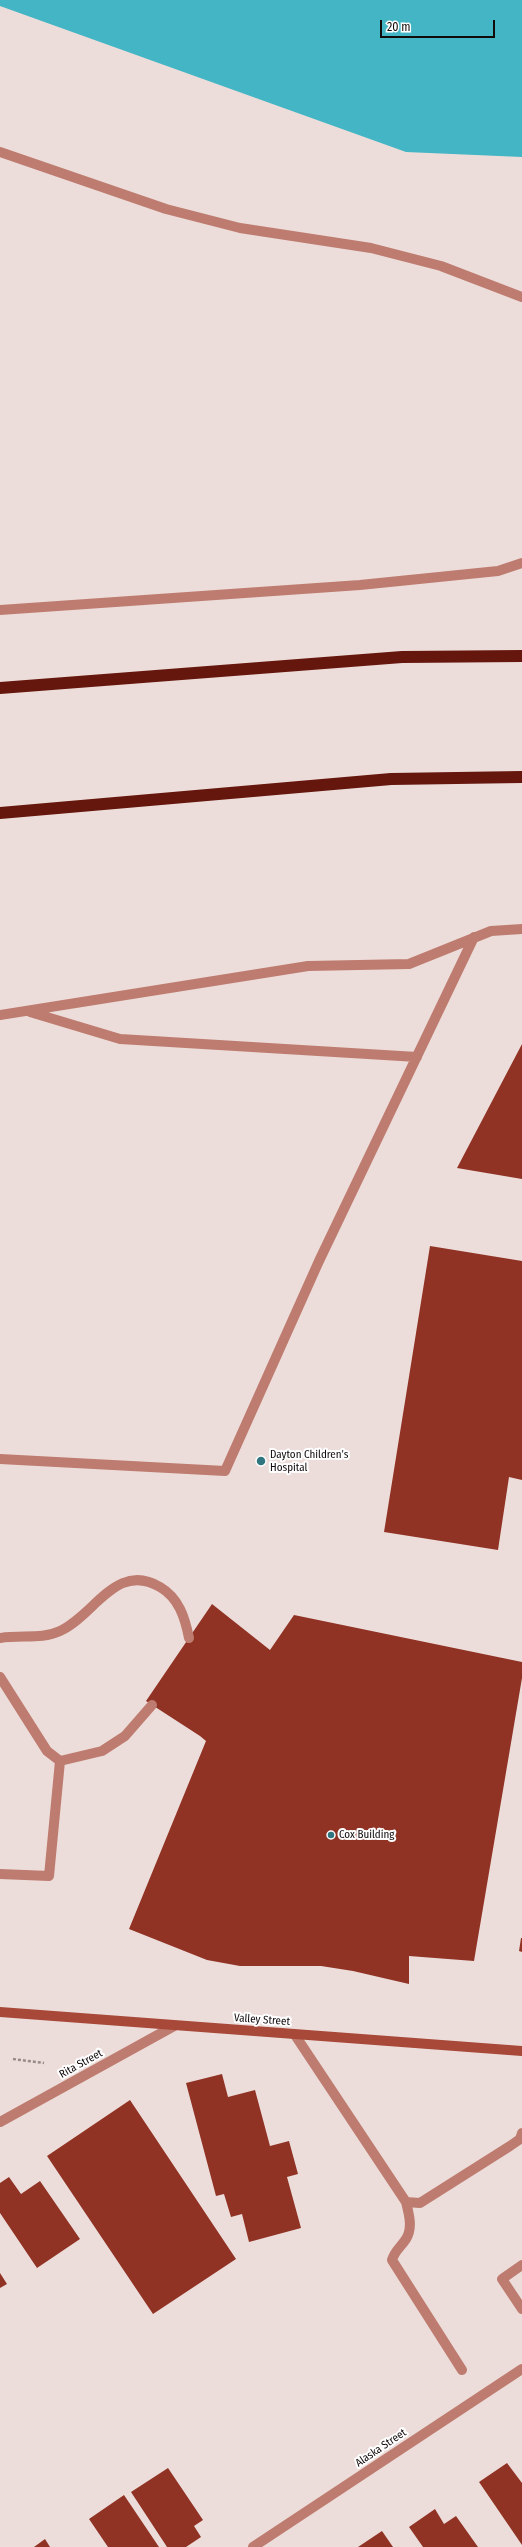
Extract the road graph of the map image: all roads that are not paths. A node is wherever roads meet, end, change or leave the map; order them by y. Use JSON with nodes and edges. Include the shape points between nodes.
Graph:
{"nodes":[{"id":1,"x":0,"y":152,"type":"edge"},
{"id":2,"x":522,"y":297,"type":"edge"},
{"id":3,"x":522,"y":563,"type":"edge"},
{"id":4,"x":0,"y":610,"type":"edge"},
{"id":5,"x":522,"y":656,"type":"edge"},
{"id":6,"x":0,"y":688,"type":"edge"},
{"id":7,"x":522,"y":777,"type":"edge"},
{"id":8,"x":0,"y":813,"type":"edge"},
{"id":9,"x":522,"y":929,"type":"edge"},
{"id":10,"x":474,"y":937,"type":"junction"},
{"id":11,"x":26,"y":1011,"type":"junction"},
{"id":12,"x":0,"y":1015,"type":"edge"},
{"id":13,"x":417,"y":1057,"type":"junction"},
{"id":14,"x":0,"y":1459,"type":"edge"},
{"id":15,"x":0,"y":1638,"type":"edge"},
{"id":16,"x":189,"y":1638,"type":"dead end"},
{"id":17,"x":0,"y":1677,"type":"edge"},
{"id":18,"x":152,"y":1705,"type":"dead end"},
{"id":19,"x":60,"y":1760,"type":"junction"},
{"id":20,"x":0,"y":1874,"type":"edge"},
{"id":21,"x":0,"y":2012,"type":"edge"},
{"id":22,"x":174,"y":2026,"type":"junction"},
{"id":23,"x":295,"y":2035,"type":"junction"},
{"id":24,"x":522,"y":2051,"type":"edge"},
{"id":25,"x":0,"y":2122,"type":"edge"},
{"id":26,"x":522,"y":2133,"type":"edge"},
{"id":27,"x":406,"y":2202,"type":"junction"},
{"id":28,"x":522,"y":2265,"type":"edge"},
{"id":29,"x":522,"y":2309,"type":"edge"},
{"id":30,"x":462,"y":2370,"type":"dead end"},
{"id":31,"x":521,"y":2370,"type":"edge"},
{"id":32,"x":253,"y":2547,"type":"edge"}],
"edges":[{"from":1,"to":2,"type":"street","via":[[166,209],[240,228],[371,248],[441,266]]},
{"from":3,"to":4,"type":"street","via":[[498,571],[360,585]]},
{"from":5,"to":6,"type":"highway","via":[[402,657]]},
{"from":7,"to":8,"type":"highway","via":[[391,779]]},
{"from":9,"to":10,"type":"street","via":[[491,931]]},
{"from":10,"to":11,"type":"street","via":[[409,964],[308,966]]},
{"from":10,"to":13,"type":"street"},
{"from":11,"to":12,"type":"street"},
{"from":11,"to":13,"type":"street","via":[[120,1040]]},
{"from":13,"to":14,"type":"street","via":[[319,1262],[225,1471]]},
{"from":15,"to":16,"type":"street","via":[[12,1635],[30,1637],[60,1631],[80,1617],[108,1591],[130,1580],[149,1580],[165,1590],[180,1606]]},
{"from":17,"to":19,"type":"street","via":[[47,1751]]},
{"from":18,"to":19,"type":"street","via":[[125,1736],[102,1751]]},
{"from":19,"to":20,"type":"street","via":[[50,1876]]},
{"from":21,"to":22,"type":"main road","name":"Valley Street"},
{"from":22,"to":23,"type":"main road","name":"Valley Street"},
{"from":22,"to":25,"type":"street","name":"Rita Street"},
{"from":23,"to":24,"type":"main road","name":"Valley Street"},
{"from":23,"to":27,"type":"street"},
{"from":26,"to":27,"type":"street","via":[[520,2139],[510,2146],[420,2203]]},
{"from":27,"to":30,"type":"street","via":[[410,2219],[406,2239],[395,2249],[392,2260]]},
{"from":28,"to":29,"type":"street","via":[[502,2279]]},
{"from":31,"to":32,"type":"street","name":"Alaska Street"}]}
